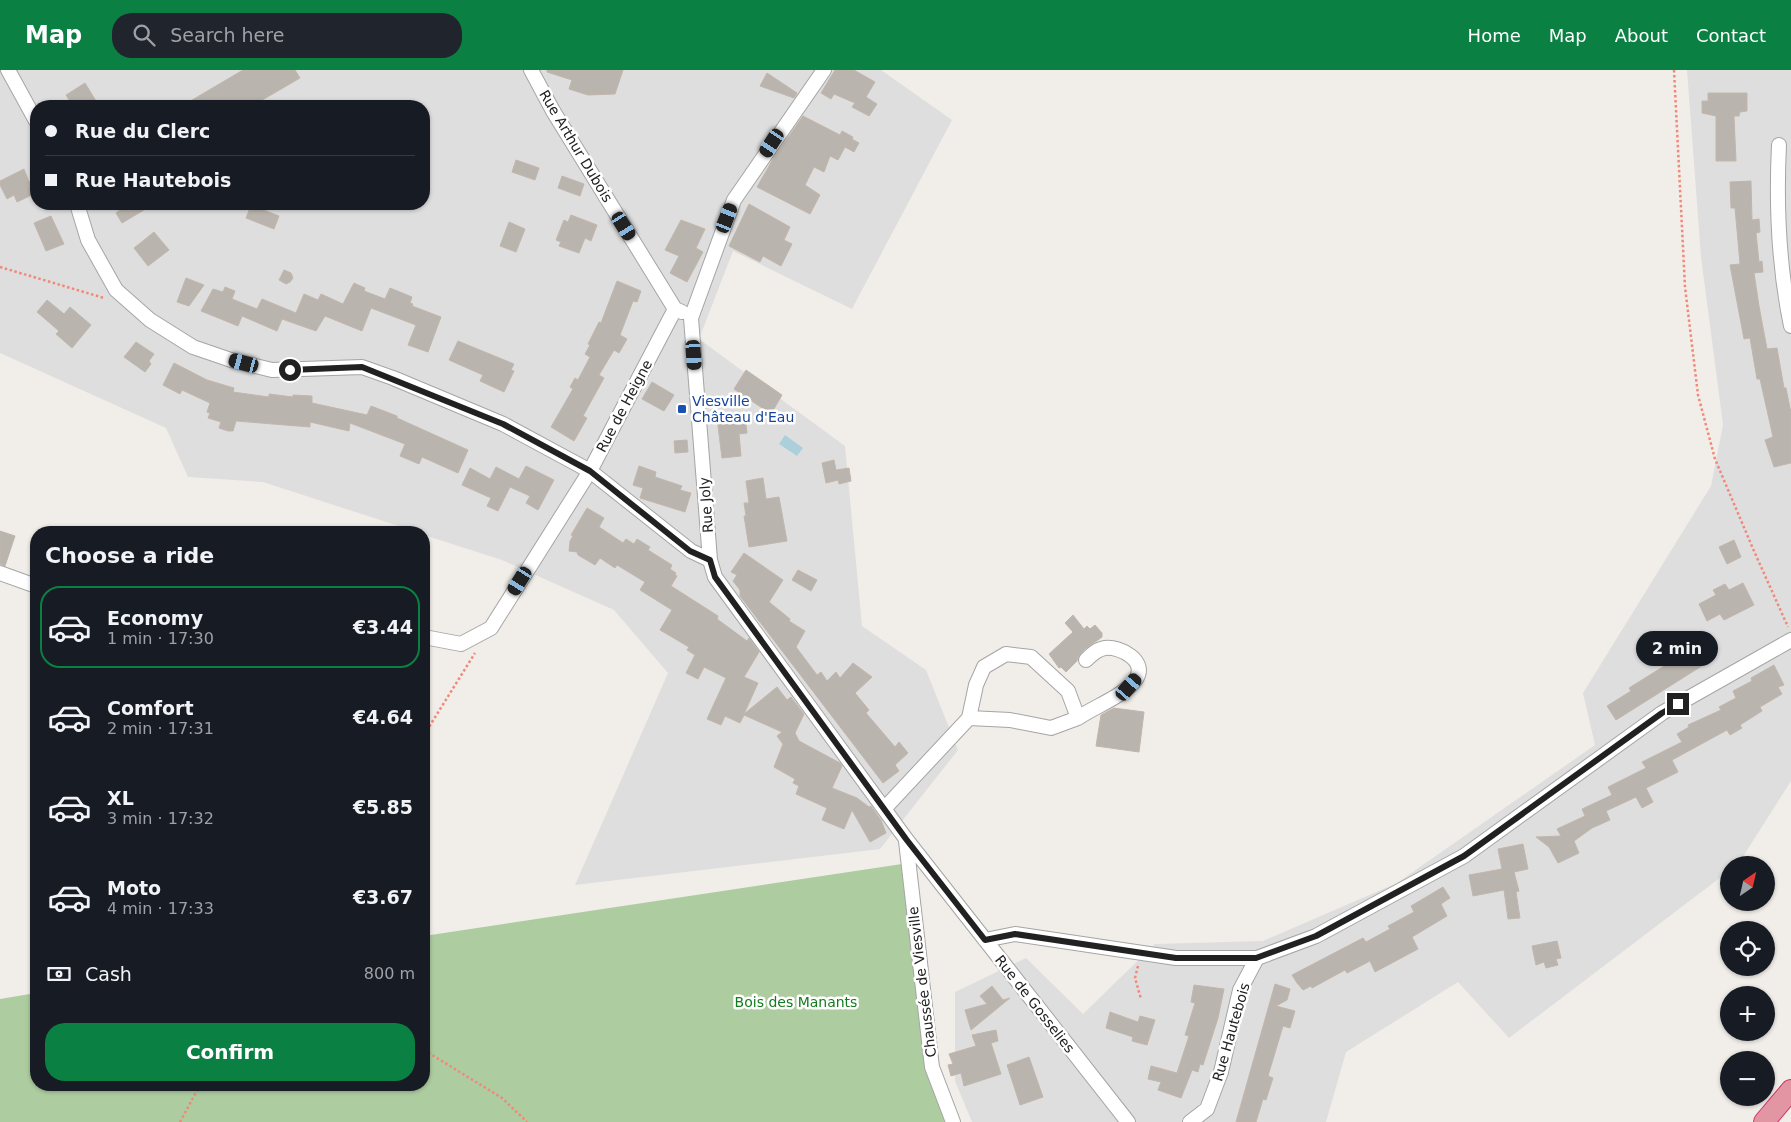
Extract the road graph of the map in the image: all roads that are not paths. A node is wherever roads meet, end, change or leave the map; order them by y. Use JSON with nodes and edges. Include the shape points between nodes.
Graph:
{"nodes":[{"id":1,"x":8,"y":70,"type":"edge"},
{"id":2,"x":531,"y":70,"type":"edge"},
{"id":3,"x":824,"y":70,"type":"edge"},
{"id":4,"x":30,"y":110,"type":"edge"},
{"id":5,"x":1779,"y":145,"type":"dead end"},
{"id":6,"x":78,"y":210,"type":"edge"},
{"id":7,"x":675,"y":309,"type":"junction"},
{"id":8,"x":691,"y":318,"type":"junction"},
{"id":9,"x":1791,"y":326,"type":"edge"},
{"id":10,"x":590,"y":471,"type":"junction"},
{"id":11,"x":710,"y":560,"type":"junction"},
{"id":12,"x":0,"y":573,"type":"edge"},
{"id":13,"x":30,"y":584,"type":"edge"},
{"id":14,"x":430,"y":638,"type":"edge"},
{"id":15,"x":1791,"y":640,"type":"edge"},
{"id":16,"x":1086,"y":660,"type":"dead end"},
{"id":17,"x":970,"y":718,"type":"junction"},
{"id":18,"x":1078,"y":718,"type":"junction"},
{"id":19,"x":884,"y":809,"type":"junction"},
{"id":20,"x":906,"y":839,"type":"junction"},
{"id":21,"x":985,"y":940,"type":"junction"},
{"id":22,"x":1256,"y":958,"type":"junction"},
{"id":23,"x":1791,"y":1090,"type":"edge"},
{"id":24,"x":953,"y":1122,"type":"edge"},
{"id":25,"x":1128,"y":1122,"type":"edge"},
{"id":26,"x":1190,"y":1122,"type":"edge"},
{"id":27,"x":1764,"y":1122,"type":"edge"}],
"edges":[{"from":1,"to":4,"type":"street"},
{"from":2,"to":7,"type":"street","name":"Rue Arthur Dubois"},
{"from":3,"to":8,"type":"street","via":[[734,200]]},
{"from":5,"to":9,"type":"street","via":[[1777,186],[1785,298]]},
{"from":6,"to":10,"type":"street","via":[[88,240],[116,290],[150,320],[193,347],[272,370],[362,367],[503,424]]},
{"from":7,"to":8,"type":"street","name":"Rue Arthur Dubois"},
{"from":7,"to":10,"type":"street","name":"Rue de Heigne"},
{"from":8,"to":11,"type":"street","name":"Rue Joly"},
{"from":10,"to":11,"type":"street","via":[[690,551]]},
{"from":10,"to":14,"type":"street","name":"Rue de Heigne","via":[[490,628],[461,644]]},
{"from":11,"to":19,"type":"street","name":"Rue Joly","via":[[715,577]]},
{"from":12,"to":13,"type":"street"},
{"from":15,"to":22,"type":"street","via":[[1662,713],[1464,856],[1316,936]]},
{"from":16,"to":18,"type":"street","via":[[1095,651],[1113,648],[1126,652],[1135,660],[1139,670],[1129,687]]},
{"from":17,"to":18,"type":"street","via":[[1010,720],[1051,728]]},
{"from":17,"to":18,"type":"street","via":[[976,685],[984,667],[1006,654],[1031,657],[1068,691]]},
{"from":17,"to":19,"type":"street"},
{"from":19,"to":20,"type":"street","name":"Rue Joly"},
{"from":20,"to":21,"type":"street","name":"Rue de Gosselies"},
{"from":20,"to":24,"type":"street","name":"Chaussée de Viesville","via":[[932,1067]]},
{"from":21,"to":22,"type":"street","via":[[1015,934],[1176,958]]},
{"from":21,"to":25,"type":"street","name":"Rue de Gosselies"},
{"from":22,"to":26,"type":"street","name":"Rue Hautebois","via":[[1240,990],[1221,1072],[1207,1109]]},
{"from":23,"to":27,"type":"highway"}]}
